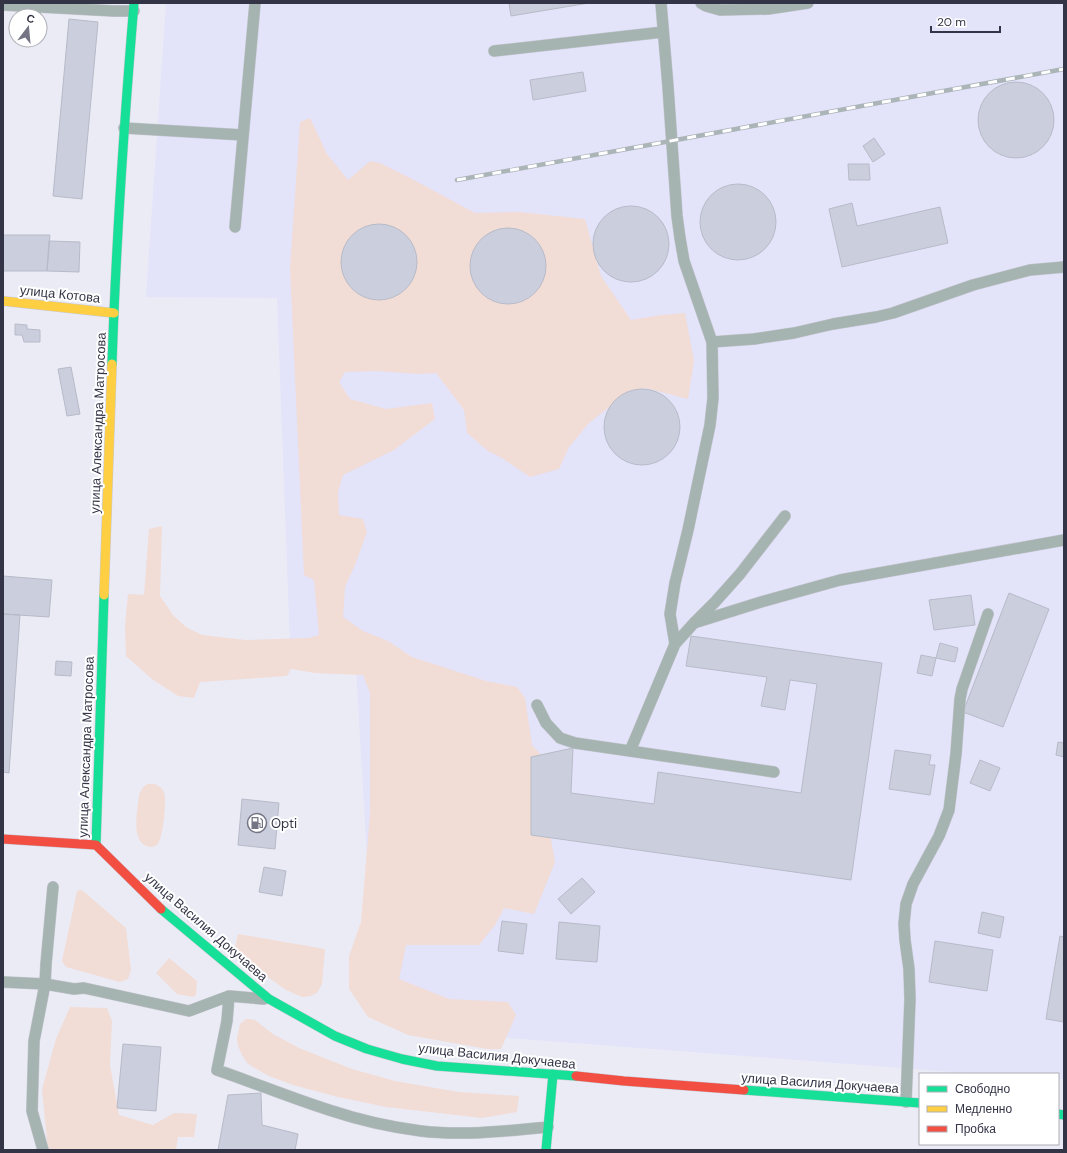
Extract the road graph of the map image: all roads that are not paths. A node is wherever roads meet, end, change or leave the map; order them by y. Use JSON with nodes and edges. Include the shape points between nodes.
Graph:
{"nodes":[{"id":1,"x":255,"y":3,"type":"edge"},
{"id":2,"x":661,"y":3,"type":"edge"},
{"id":3,"x":701,"y":3,"type":"edge"},
{"id":4,"x":808,"y":3,"type":"edge"},
{"id":5,"x":3,"y":5,"type":"edge"},
{"id":6,"x":134,"y":7,"type":"edge"},
{"id":7,"x":663,"y":32,"type":"junction"},
{"id":8,"x":494,"y":52,"type":"dead end"},
{"id":9,"x":124,"y":128,"type":"junction"},
{"id":10,"x":243,"y":135,"type":"junction"},
{"id":11,"x":235,"y":227,"type":"dead end"},
{"id":12,"x":1064,"y":267,"type":"edge"},
{"id":13,"x":3,"y":301,"type":"edge"},
{"id":14,"x":114,"y":313,"type":"junction"},
{"id":15,"x":712,"y":342,"type":"junction"},
{"id":16,"x":785,"y":516,"type":"dead end"},
{"id":17,"x":1064,"y":540,"type":"edge"},
{"id":18,"x":988,"y":614,"type":"dead end"},
{"id":19,"x":694,"y":623,"type":"junction"},
{"id":20,"x":676,"y":644,"type":"junction"},
{"id":21,"x":537,"y":705,"type":"dead end"},
{"id":22,"x":630,"y":751,"type":"junction"},
{"id":23,"x":774,"y":772,"type":"dead end"},
{"id":24,"x":3,"y":839,"type":"edge"},
{"id":25,"x":96,"y":845,"type":"junction"},
{"id":26,"x":53,"y":887,"type":"dead end"},
{"id":27,"x":3,"y":982,"type":"edge"},
{"id":28,"x":45,"y":984,"type":"junction"},
{"id":29,"x":230,"y":996,"type":"junction"},
{"id":30,"x":269,"y":999,"type":"junction"},
{"id":31,"x":553,"y":1074,"type":"junction"},
{"id":32,"x":906,"y":1102,"type":"junction"},
{"id":33,"x":919,"y":1104,"type":"edge"},
{"id":34,"x":548,"y":1127,"type":"junction"},
{"id":35,"x":43,"y":1150,"type":"edge"},
{"id":36,"x":546,"y":1150,"type":"edge"}],
"edges":[{"from":1,"to":10,"type":"lane"},
{"from":2,"to":7,"type":"lane"},
{"from":3,"to":4,"type":"lane","via":[[720,10],[768,9]]},
{"from":5,"to":6,"type":"lane","via":[[114,12]]},
{"from":6,"to":9,"type":"street","name":"улица Александра Матросова"},
{"from":7,"to":8,"type":"lane"},
{"from":7,"to":15,"type":"lane","via":[[680,238],[684,261]]},
{"from":9,"to":10,"type":"lane"},
{"from":9,"to":14,"type":"street","name":"улица Александра Матросова"},
{"from":10,"to":11,"type":"lane"},
{"from":12,"to":15,"type":"lane","via":[[1030,270],[973,285],[876,317],[794,333]]},
{"from":13,"to":14,"type":"street","name":"улица Котова"},
{"from":14,"to":25,"type":"street","name":"улица Александра Матросова"},
{"from":15,"to":20,"type":"lane","via":[[713,398],[710,426],[670,614]]},
{"from":16,"to":19,"type":"lane","via":[[740,574]]},
{"from":17,"to":19,"type":"lane","via":[[840,580]]},
{"from":18,"to":32,"type":"lane","via":[[960,699],[949,810],[906,904],[904,929],[910,999]]},
{"from":19,"to":20,"type":"lane"},
{"from":20,"to":22,"type":"lane"},
{"from":21,"to":22,"type":"lane","via":[[546,723],[560,738],[575,743]]},
{"from":22,"to":23,"type":"lane"},
{"from":24,"to":25,"type":"street"},
{"from":25,"to":30,"type":"street","name":"улица Василия Докучаева","via":[[162,910]]},
{"from":26,"to":28,"type":"lane"},
{"from":27,"to":28,"type":"lane"},
{"from":28,"to":29,"type":"lane","via":[[74,989],[84,988],[189,1011]]},
{"from":28,"to":35,"type":"lane","via":[[34,1041],[32,1111]]},
{"from":29,"to":30,"type":"lane"},
{"from":29,"to":34,"type":"lane","via":[[217,1070],[329,1110],[370,1122],[422,1131],[476,1133]]},
{"from":30,"to":31,"type":"street","name":"улица Василия Докучаева","via":[[334,1036],[402,1059],[437,1066]]},
{"from":31,"to":32,"type":"street","name":"улица Василия Докучаева"},
{"from":31,"to":34,"type":"street"},
{"from":32,"to":33,"type":"street","name":"улица Василия Докучаева"},
{"from":34,"to":36,"type":"street"}]}
